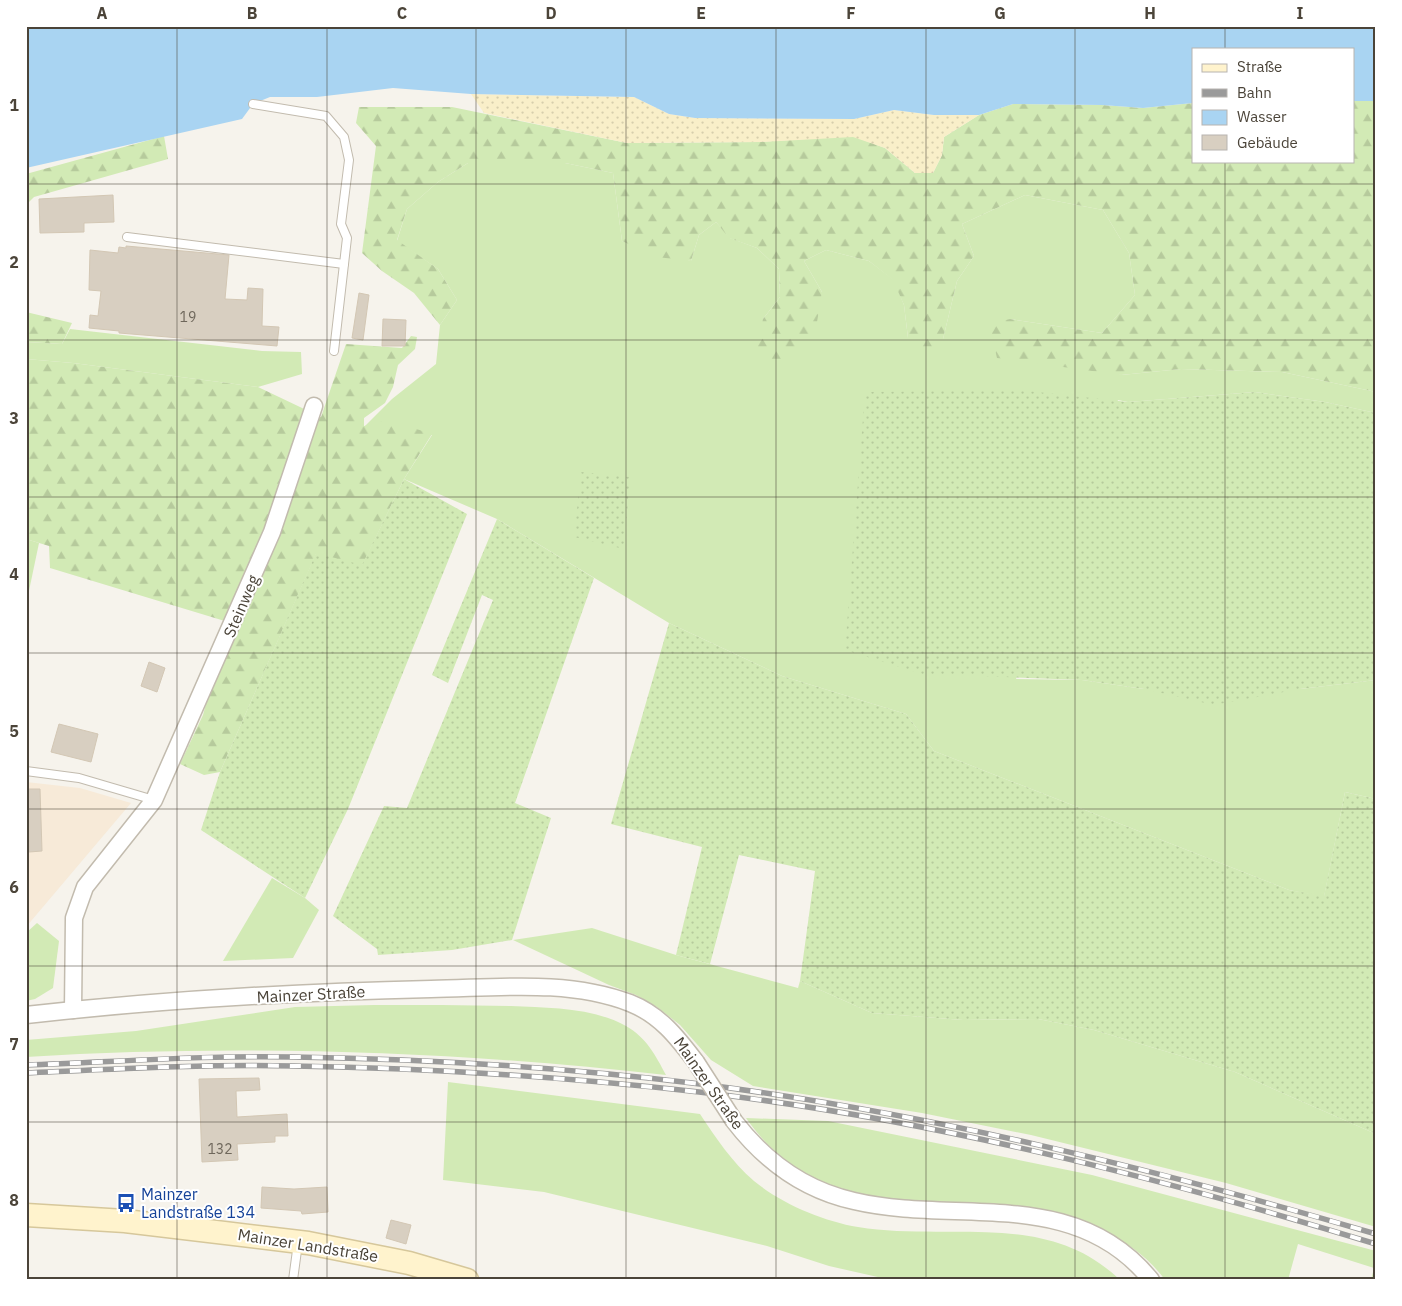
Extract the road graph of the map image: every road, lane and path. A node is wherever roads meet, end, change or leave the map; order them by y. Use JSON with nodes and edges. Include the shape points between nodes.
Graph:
{"nodes":[{"id":1,"x":253,"y":104,"type":"dead end"},
{"id":2,"x":127,"y":237,"type":"dead end"},
{"id":3,"x":344,"y":264,"type":"junction"},
{"id":4,"x":334,"y":351,"type":"dead end"},
{"id":5,"x":314,"y":406,"type":"dead end"},
{"id":6,"x":26,"y":771,"type":"edge"},
{"id":7,"x":154,"y":800,"type":"junction"},
{"id":8,"x":73,"y":1010,"type":"junction"},
{"id":9,"x":26,"y":1015,"type":"edge"},
{"id":10,"x":26,"y":1215,"type":"edge"},
{"id":11,"x":298,"y":1241,"type":"junction"},
{"id":12,"x":463,"y":1279,"type":"edge"},
{"id":13,"x":293,"y":1280,"type":"edge"},
{"id":14,"x":1151,"y":1280,"type":"edge"}],
"edges":[{"from":1,"to":3,"type":"lane","via":[[326,116],[344,137],[349,160],[341,224],[347,238]]},
{"from":2,"to":3,"type":"lane"},
{"from":3,"to":4,"type":"lane"},
{"from":5,"to":7,"type":"street","name":"Steinweg","via":[[272,532]]},
{"from":6,"to":7,"type":"lane","via":[[79,778]]},
{"from":7,"to":8,"type":"street","name":"Steinweg","via":[[85,888],[74,918]]},
{"from":8,"to":9,"type":"street","name":"Mainzer Straße"},
{"from":8,"to":14,"type":"street","name":"Mainzer Straße","bridge":true,"via":[[331,992],[530,987],[591,992],[630,1003],[655,1015],[696,1062],[750,1142],[791,1176],[828,1194],[884,1206],[1031,1214],[1062,1222],[1119,1248]]},
{"from":10,"to":11,"type":"main road","name":"Mainzer Landstraße","via":[[125,1221]]},
{"from":11,"to":12,"type":"main road","name":"Mainzer Landstraße","via":[[372,1254]]},
{"from":11,"to":13,"type":"lane"}]}
